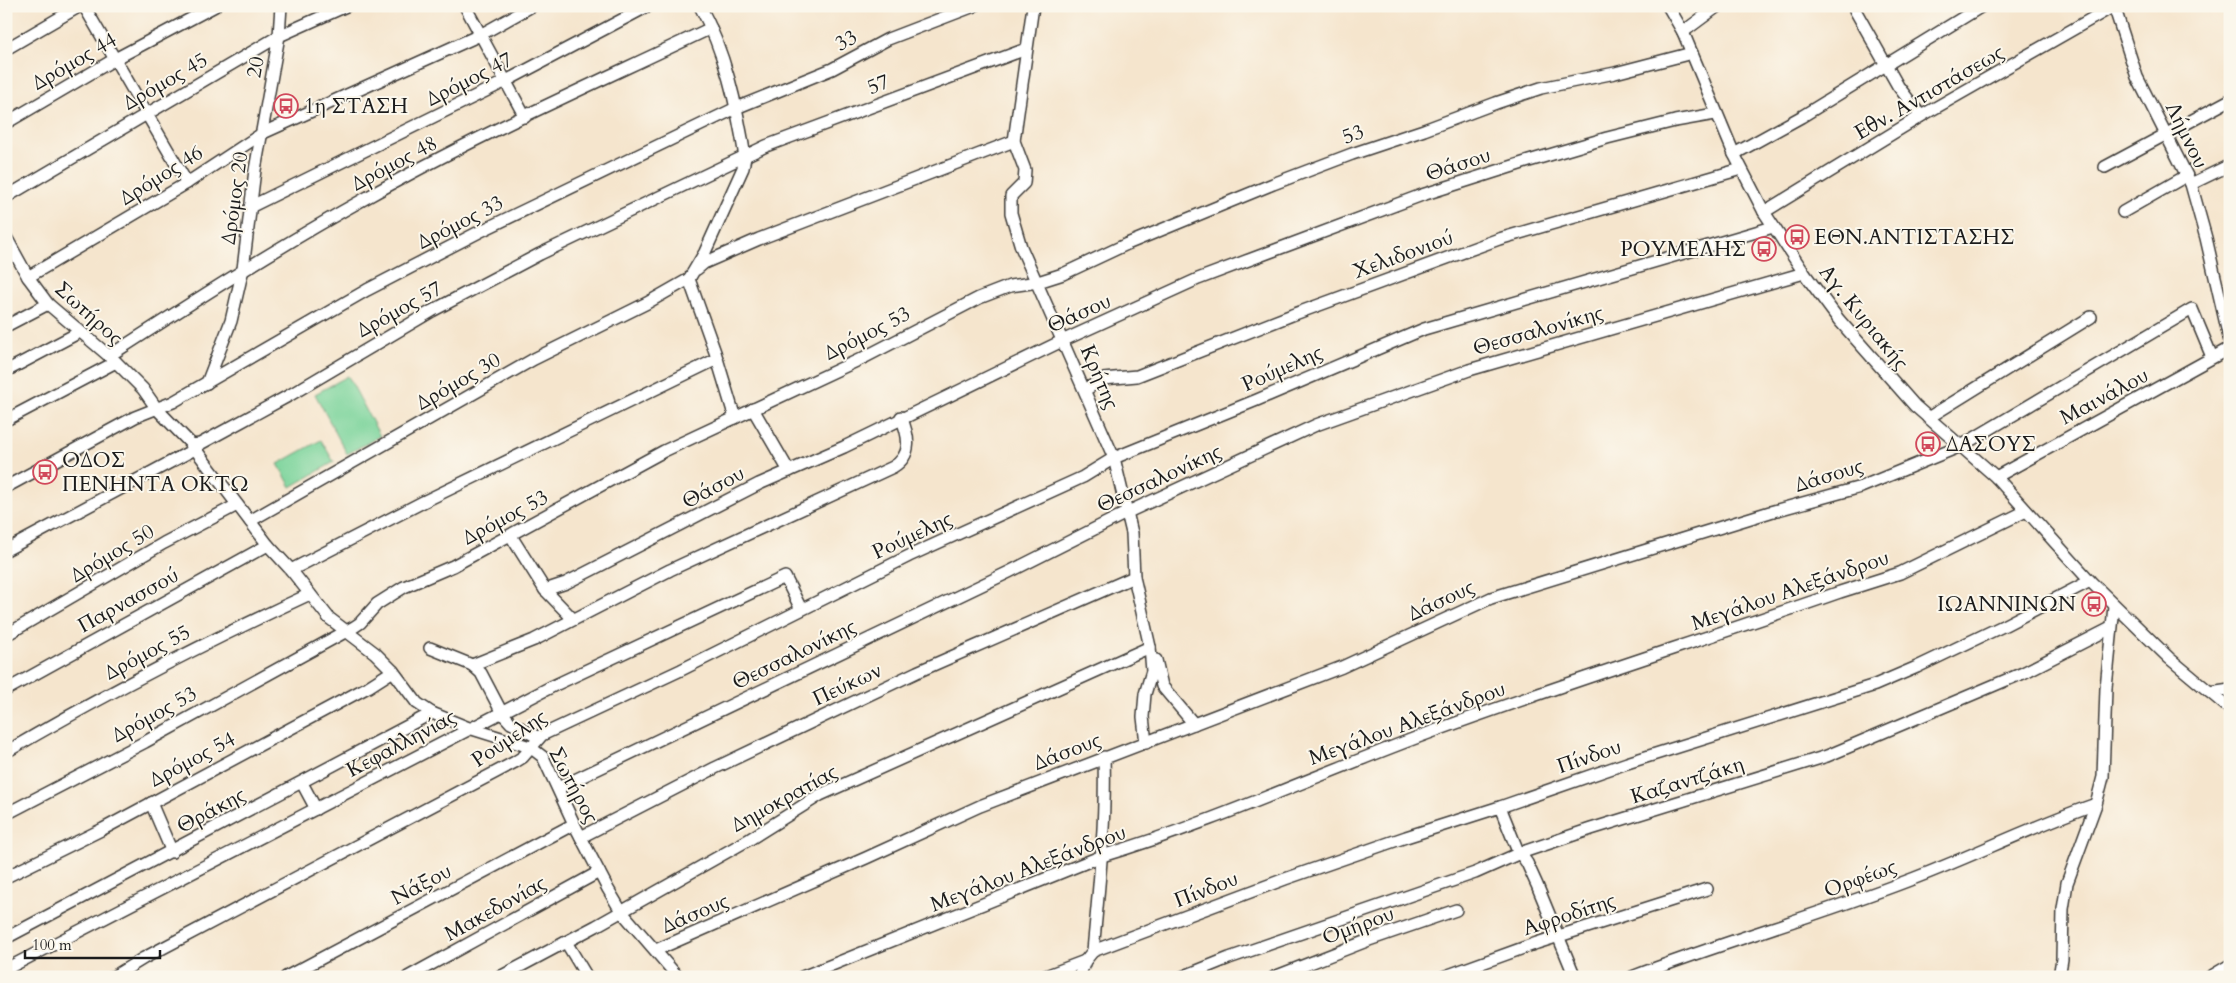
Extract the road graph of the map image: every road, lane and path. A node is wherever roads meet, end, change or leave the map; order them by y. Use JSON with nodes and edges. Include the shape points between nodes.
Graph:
{"nodes":[{"id":1,"x":82,"y":6,"type":"edge"},
{"id":2,"x":215,"y":6,"type":"edge"},
{"id":3,"x":282,"y":6,"type":"edge"},
{"id":4,"x":346,"y":6,"type":"edge"},
{"id":5,"x":465,"y":6,"type":"edge"},
{"id":6,"x":532,"y":6,"type":"edge"},
{"id":7,"x":648,"y":6,"type":"edge"},
{"id":8,"x":700,"y":6,"type":"edge"},
{"id":9,"x":974,"y":6,"type":"edge"},
{"id":10,"x":1033,"y":6,"type":"edge"},
{"id":11,"x":1668,"y":6,"type":"edge"},
{"id":12,"x":1718,"y":6,"type":"edge"},
{"id":13,"x":1982,"y":6,"type":"edge"},
{"id":14,"x":2114,"y":6,"type":"edge"},
{"id":15,"x":1855,"y":10,"type":"dead end"},
{"id":16,"x":711,"y":28,"type":"junction"},
{"id":17,"x":1683,"y":32,"type":"junction"},
{"id":18,"x":480,"y":35,"type":"junction"},
{"id":19,"x":279,"y":36,"type":"junction"},
{"id":20,"x":6,"y":49,"type":"edge"},
{"id":21,"x":1026,"y":49,"type":"junction"},
{"id":22,"x":1692,"y":53,"type":"junction"},
{"id":23,"x":115,"y":59,"type":"junction"},
{"id":24,"x":1886,"y":65,"type":"junction"},
{"id":25,"x":506,"y":81,"type":"junction"},
{"id":26,"x":2230,"y":100,"type":"edge"},
{"id":27,"x":736,"y":108,"type":"junction"},
{"id":28,"x":147,"y":113,"type":"junction"},
{"id":29,"x":1715,"y":114,"type":"junction"},
{"id":30,"x":1921,"y":116,"type":"junction"},
{"id":31,"x":525,"y":117,"type":"junction"},
{"id":32,"x":6,"y":123,"type":"edge"},
{"id":33,"x":263,"y":133,"type":"junction"},
{"id":34,"x":2166,"y":134,"type":"junction"},
{"id":35,"x":1014,"y":141,"type":"junction"},
{"id":36,"x":1734,"y":154,"type":"junction"},
{"id":37,"x":745,"y":157,"type":"junction"},
{"id":38,"x":2230,"y":165,"type":"edge"},
{"id":39,"x":2105,"y":167,"type":"dead end"},
{"id":40,"x":1741,"y":169,"type":"junction"},
{"id":41,"x":2188,"y":180,"type":"junction"},
{"id":42,"x":187,"y":183,"type":"junction"},
{"id":43,"x":6,"y":197,"type":"edge"},
{"id":44,"x":250,"y":207,"type":"junction"},
{"id":45,"x":630,"y":212,"type":"joint"},
{"id":46,"x":1764,"y":212,"type":"junction"},
{"id":47,"x":2123,"y":212,"type":"dead end"},
{"id":48,"x":1773,"y":227,"type":"junction"},
{"id":49,"x":6,"y":237,"type":"edge"},
{"id":50,"x":10,"y":252,"type":"edge"},
{"id":51,"x":243,"y":269,"type":"junction"},
{"id":52,"x":1804,"y":273,"type":"junction"},
{"id":53,"x":691,"y":276,"type":"junction"},
{"id":54,"x":28,"y":278,"type":"junction"},
{"id":55,"x":1038,"y":282,"type":"junction"},
{"id":56,"x":48,"y":304,"type":"junction"},
{"id":57,"x":2091,"y":316,"type":"dead end"},
{"id":58,"x":6,"y":326,"type":"edge"},
{"id":59,"x":80,"y":332,"type":"junction"},
{"id":60,"x":1064,"y":340,"type":"junction"},
{"id":61,"x":2230,"y":342,"type":"edge"},
{"id":62,"x":2230,"y":348,"type":"edge"},
{"id":63,"x":2212,"y":357,"type":"junction"},
{"id":64,"x":112,"y":359,"type":"junction"},
{"id":65,"x":717,"y":359,"type":"junction"},
{"id":66,"x":6,"y":371,"type":"edge"},
{"id":67,"x":207,"y":382,"type":"junction"},
{"id":68,"x":1085,"y":390,"type":"junction"},
{"id":69,"x":157,"y":409,"type":"junction"},
{"id":70,"x":753,"y":410,"type":"junction"},
{"id":71,"x":902,"y":417,"type":"junction"},
{"id":72,"x":735,"y":418,"type":"junction"},
{"id":73,"x":1928,"y":418,"type":"junction"},
{"id":74,"x":6,"y":420,"type":"edge"},
{"id":75,"x":1961,"y":446,"type":"junction"},
{"id":76,"x":193,"y":447,"type":"junction"},
{"id":77,"x":1114,"y":458,"type":"junction"},
{"id":78,"x":789,"y":471,"type":"junction"},
{"id":79,"x":1996,"y":477,"type":"junction"},
{"id":80,"x":6,"y":487,"type":"edge"},
{"id":81,"x":237,"y":505,"type":"junction"},
{"id":82,"x":2026,"y":511,"type":"junction"},
{"id":83,"x":1128,"y":512,"type":"junction"},
{"id":84,"x":250,"y":521,"type":"junction"},
{"id":85,"x":511,"y":536,"type":"junction"},
{"id":86,"x":268,"y":545,"type":"junction"},
{"id":87,"x":6,"y":550,"type":"edge"},
{"id":88,"x":291,"y":570,"type":"junction"},
{"id":89,"x":1134,"y":577,"type":"junction"},
{"id":90,"x":2090,"y":581,"type":"junction"},
{"id":91,"x":545,"y":590,"type":"junction"},
{"id":92,"x":310,"y":594,"type":"junction"},
{"id":93,"x":2114,"y":606,"type":"junction"},
{"id":94,"x":801,"y":609,"type":"junction"},
{"id":95,"x":573,"y":619,"type":"junction"},
{"id":96,"x":2111,"y":628,"type":"junction"},
{"id":97,"x":345,"y":632,"type":"junction"},
{"id":98,"x":6,"y":635,"type":"edge"},
{"id":99,"x":1150,"y":647,"type":"junction"},
{"id":100,"x":430,"y":648,"type":"dead end"},
{"id":101,"x":472,"y":665,"type":"junction"},
{"id":102,"x":393,"y":671,"type":"junction"},
{"id":103,"x":6,"y":675,"type":"edge"},
{"id":104,"x":10,"y":688,"type":"edge"},
{"id":105,"x":2230,"y":688,"type":"edge"},
{"id":106,"x":2210,"y":692,"type":"junction"},
{"id":107,"x":2230,"y":710,"type":"edge"},
{"id":108,"x":432,"y":713,"type":"junction"},
{"id":109,"x":502,"y":713,"type":"junction"},
{"id":110,"x":1194,"y":724,"type":"junction"},
{"id":111,"x":469,"y":728,"type":"junction"},
{"id":112,"x":539,"y":738,"type":"junction"},
{"id":113,"x":1146,"y":743,"type":"junction"},
{"id":114,"x":530,"y":747,"type":"junction"},
{"id":115,"x":6,"y":752,"type":"edge"},
{"id":116,"x":1104,"y":757,"type":"junction"},
{"id":117,"x":302,"y":782,"type":"junction"},
{"id":118,"x":558,"y":788,"type":"junction"},
{"id":119,"x":151,"y":803,"type":"junction"},
{"id":120,"x":2096,"y":804,"type":"junction"},
{"id":121,"x":1500,"y":807,"type":"junction"},
{"id":122,"x":316,"y":809,"type":"junction"},
{"id":123,"x":6,"y":814,"type":"edge"},
{"id":124,"x":574,"y":824,"type":"junction"},
{"id":125,"x":581,"y":838,"type":"junction"},
{"id":126,"x":172,"y":852,"type":"junction"},
{"id":127,"x":1520,"y":853,"type":"junction"},
{"id":128,"x":1102,"y":856,"type":"junction"},
{"id":129,"x":599,"y":872,"type":"junction"},
{"id":130,"x":6,"y":877,"type":"edge"},
{"id":131,"x":1707,"y":888,"type":"dead end"},
{"id":132,"x":1456,"y":910,"type":"dead end"},
{"id":133,"x":621,"y":911,"type":"junction"},
{"id":134,"x":1558,"y":937,"type":"junction"},
{"id":135,"x":6,"y":938,"type":"edge"},
{"id":136,"x":566,"y":942,"type":"junction"},
{"id":137,"x":656,"y":950,"type":"junction"},
{"id":138,"x":1093,"y":951,"type":"junction"},
{"id":139,"x":1085,"y":961,"type":"junction"},
{"id":140,"x":2230,"y":965,"type":"edge"},
{"id":141,"x":6,"y":969,"type":"edge"},
{"id":142,"x":501,"y":976,"type":"edge"},
{"id":143,"x":16,"y":977,"type":"edge"},
{"id":144,"x":114,"y":977,"type":"edge"},
{"id":145,"x":286,"y":977,"type":"edge"},
{"id":146,"x":408,"y":977,"type":"edge"},
{"id":147,"x":587,"y":977,"type":"edge"},
{"id":148,"x":678,"y":977,"type":"edge"},
{"id":149,"x":802,"y":977,"type":"edge"},
{"id":150,"x":1043,"y":977,"type":"edge"},
{"id":151,"x":1079,"y":977,"type":"edge"},
{"id":152,"x":1182,"y":977,"type":"edge"},
{"id":153,"x":1274,"y":977,"type":"edge"},
{"id":154,"x":1443,"y":977,"type":"edge"},
{"id":155,"x":1575,"y":977,"type":"edge"},
{"id":156,"x":1632,"y":977,"type":"edge"},
{"id":157,"x":2059,"y":977,"type":"edge"},
{"id":158,"x":2210,"y":977,"type":"edge"}],
"edges":[{"from":1,"to":20,"type":"street"},
{"from":1,"to":23,"type":"street"},
{"from":2,"to":23,"type":"street","name":"Δρόμος 44"},
{"from":3,"to":19,"type":"street","name":"20"},
{"from":4,"to":19,"type":"street","name":"Δρόμος 45"},
{"from":5,"to":18,"type":"street"},
{"from":6,"to":18,"type":"street","name":"Δρόμος 46"},
{"from":7,"to":25,"type":"street","name":"Δρόμος 47"},
{"from":8,"to":16,"type":"street"},
{"from":9,"to":27,"type":"street","name":"33","via":[[888,39],[832,69]]},
{"from":10,"to":21,"type":"street","name":"Κρήτης"},
{"from":11,"to":17,"type":"street","name":"Αγ. Κυριακής"},
{"from":12,"to":17,"type":"street"},
{"from":13,"to":24,"type":"street"},
{"from":14,"to":30,"type":"street","name":"Εθν. Αντιστάσεως"},
{"from":14,"to":34,"type":"street","name":"Λήμνου","via":[[2138,77]]},
{"from":15,"to":24,"type":"street"},
{"from":16,"to":27,"type":"street"},
{"from":16,"to":31,"type":"street","name":"Δρόμος 48"},
{"from":17,"to":22,"type":"street","name":"Αγ. Κυριακής"},
{"from":18,"to":25,"type":"street"},
{"from":18,"to":33,"type":"street","name":"Δρόμος 46"},
{"from":19,"to":28,"type":"street","name":"Δρόμος 45"},
{"from":19,"to":33,"type":"street","name":"20"},
{"from":21,"to":35,"type":"street","name":"Κρήτης"},
{"from":21,"to":37,"type":"street","name":"57","via":[[766,146]]},
{"from":22,"to":29,"type":"street","name":"Αγ. Κυριακής"},
{"from":22,"to":55,"type":"street","name":"53","via":[[1615,74],[1542,88],[1496,103],[1264,187]]},
{"from":23,"to":28,"type":"street"},
{"from":23,"to":32,"type":"street","name":"Δρόμος 44"},
{"from":24,"to":30,"type":"street"},
{"from":24,"to":36,"type":"street"},
{"from":25,"to":31,"type":"street"},
{"from":25,"to":44,"type":"street","name":"Δρόμος 47"},
{"from":26,"to":34,"type":"street"},
{"from":27,"to":37,"type":"street"},
{"from":27,"to":67,"type":"street","name":"Δρόμος 33","via":[[367,290]]},
{"from":28,"to":42,"type":"street"},
{"from":28,"to":43,"type":"street","name":"Δρόμος 45"},
{"from":29,"to":36,"type":"street","name":"Αγ. Κυριακής"},
{"from":29,"to":60,"type":"street","name":"Θάσου","via":[[1607,138],[1422,195],[1198,279]]},
{"from":30,"to":46,"type":"street","name":"Εθν. Αντιστάσεως"},
{"from":31,"to":51,"type":"street","name":"Δρόμος 48","via":[[367,197]]},
{"from":33,"to":42,"type":"street","name":"Δρόμος 46"},
{"from":33,"to":44,"type":"street","name":"Δρόμος 20"},
{"from":34,"to":39,"type":"street"},
{"from":34,"to":41,"type":"street","name":"Λήμνου"},
{"from":35,"to":53,"type":"street","name":"Δρόμος 30","via":[[759,240],[704,263]]},
{"from":35,"to":55,"type":"street","name":"Κρήτης","via":[[1025,170],[1024,183],[1012,196],[1011,213],[1021,247]]},
{"from":36,"to":40,"type":"street","name":"Αγ. Κυριακής"},
{"from":37,"to":45,"type":"street","name":"57"},
{"from":37,"to":53,"type":"street","via":[[711,240]]},
{"from":38,"to":41,"type":"street"},
{"from":40,"to":46,"type":"street","name":"Αγ. Κυριακής"},
{"from":40,"to":68,"type":"street","name":"Χελιδονιού","via":[[1499,239],[1137,376],[1103,379]]},
{"from":41,"to":47,"type":"street"},
{"from":41,"to":61,"type":"street","name":"Λήμνου","via":[[2206,238]]},
{"from":42,"to":54,"type":"street","name":"Δρόμος 46"},
{"from":44,"to":51,"type":"street","name":"Δρόμος 20"},
{"from":45,"to":76,"type":"street","name":"Δρόμος 57","via":[[540,254],[432,311],[290,395]]},
{"from":46,"to":48,"type":"street","name":"Αγ. Κυριακής"},
{"from":48,"to":52,"type":"street","name":"Αγ. Κυριακής"},
{"from":48,"to":77,"type":"street","name":"Ρούμελης","via":[[1424,329]]},
{"from":49,"to":50,"type":"street","name":"Σωτήρος"},
{"from":50,"to":54,"type":"street","name":"Σωτήρος"},
{"from":51,"to":64,"type":"street","name":"Δρόμος 48"},
{"from":51,"to":67,"type":"street","via":[[231,321]]},
{"from":52,"to":73,"type":"street","name":"Αγ. Κυριακής","via":[[1897,388]]},
{"from":52,"to":83,"type":"street","name":"Θεσσαλονίκης","via":[[1469,370],[1316,425]]},
{"from":53,"to":65,"type":"street"},
{"from":53,"to":84,"type":"street","name":"Δρόμος 30","via":[[647,303],[534,359]]},
{"from":54,"to":56,"type":"street","name":"Σωτήρος"},
{"from":55,"to":60,"type":"street","name":"Κρήτης"},
{"from":55,"to":70,"type":"street","name":"Δρόμος 53","via":[[1010,286],[979,298]]},
{"from":56,"to":58,"type":"street"},
{"from":56,"to":59,"type":"street","name":"Σωτήρος"},
{"from":57,"to":73,"type":"street"},
{"from":59,"to":64,"type":"street","name":"Σωτήρος"},
{"from":59,"to":66,"type":"street"},
{"from":60,"to":68,"type":"street","name":"Κρήτης"},
{"from":60,"to":71,"type":"street","name":"Θάσου"},
{"from":62,"to":63,"type":"street","name":"Μαινάλου"},
{"from":63,"to":75,"type":"street","name":"Δάσους","via":[[2192,309]]},
{"from":63,"to":79,"type":"street","name":"Μαινάλου"},
{"from":64,"to":69,"type":"street","name":"Σωτήρος","via":[[143,389]]},
{"from":64,"to":74,"type":"street","name":"Δρόμος 48"},
{"from":65,"to":72,"type":"street"},
{"from":65,"to":88,"type":"street"},
{"from":67,"to":69,"type":"street","name":"Δρόμος 33"},
{"from":68,"to":77,"type":"street","name":"Κρήτης"},
{"from":69,"to":76,"type":"street","name":"Σωτήρος"},
{"from":69,"to":80,"type":"street","name":"Δρόμος 33","via":[[135,417]]},
{"from":70,"to":72,"type":"street","name":"Δρόμος 53"},
{"from":70,"to":78,"type":"street"},
{"from":71,"to":78,"type":"street","name":"Θάσου"},
{"from":71,"to":95,"type":"street","via":[[908,444],[902,462]]},
{"from":72,"to":85,"type":"street","name":"Δρόμος 53","via":[[664,451]]},
{"from":73,"to":75,"type":"street","name":"Αγ. Κυριακής"},
{"from":75,"to":79,"type":"street","name":"Αγ. Κυριακής"},
{"from":75,"to":110,"type":"street","name":"Δάσους","via":[[1861,487],[1491,598],[1342,667]]},
{"from":76,"to":81,"type":"street","name":"Σωτήρος"},
{"from":76,"to":87,"type":"street","name":"Δρόμος 57"},
{"from":77,"to":83,"type":"street","name":"Κρήτης"},
{"from":77,"to":94,"type":"street","name":"Ρούμελης","via":[[1083,477]]},
{"from":78,"to":91,"type":"street","name":"Θάσου","via":[[614,560]]},
{"from":79,"to":82,"type":"street","name":"Αγ. Κυριακής"},
{"from":81,"to":84,"type":"street","name":"Σωτήρος"},
{"from":81,"to":98,"type":"street","name":"Δρόμος 50"},
{"from":82,"to":90,"type":"street","name":"Αγ. Κυριακής"},
{"from":82,"to":128,"type":"street","name":"Μεγάλου Αλεξάνδρου","via":[[1884,579],[1466,719],[1144,844]]},
{"from":83,"to":89,"type":"street","name":"Κρήτης"},
{"from":83,"to":118,"type":"street","name":"Θεσσαλονίκης"},
{"from":84,"to":86,"type":"street","name":"Σωτήρος"},
{"from":85,"to":91,"type":"street"},
{"from":85,"to":97,"type":"street","name":"Δρόμος 53","via":[[404,587],[376,604],[360,623]]},
{"from":86,"to":88,"type":"street","name":"Σωτήρος"},
{"from":86,"to":104,"type":"street","name":"Παρνασσού"},
{"from":88,"to":92,"type":"street","name":"Σωτήρος"},
{"from":89,"to":99,"type":"street","name":"Κρήτης"},
{"from":89,"to":125,"type":"street","name":"Πεύκων","via":[[916,672],[715,768]]},
{"from":90,"to":93,"type":"street","name":"Αγ. Κυριακής"},
{"from":90,"to":121,"type":"street","name":"Πίνδου","via":[[2005,625],[1874,685]]},
{"from":91,"to":95,"type":"street"},
{"from":92,"to":97,"type":"street","name":"Σωτήρος"},
{"from":92,"to":115,"type":"street","name":"Δρόμος 55","via":[[196,647]]},
{"from":93,"to":96,"type":"street"},
{"from":93,"to":106,"type":"street","name":"Αγ. Κυριακής"},
{"from":94,"to":109,"type":"street","name":"Κεφαλληνίας","via":[[785,577],[635,646]]},
{"from":94,"to":112,"type":"street","name":"Ρούμελης"},
{"from":95,"to":101,"type":"street","via":[[534,640]]},
{"from":96,"to":120,"type":"street","via":[[2103,777]]},
{"from":96,"to":127,"type":"street","name":"Καζαντζάκη","via":[[2023,673],[1827,756]]},
{"from":97,"to":102,"type":"street","name":"Σωτήρος","via":[[375,653]]},
{"from":97,"to":123,"type":"street","name":"Δρόμος 53"},
{"from":99,"to":110,"type":"street","via":[[1158,664],[1162,686]]},
{"from":99,"to":113,"type":"street","name":"Κρήτης","via":[[1152,671],[1143,716]]},
{"from":99,"to":133,"type":"street","name":"Δημοκρατίας","via":[[820,796]]},
{"from":100,"to":101,"type":"street"},
{"from":101,"to":109,"type":"street","via":[[481,673]]},
{"from":102,"to":108,"type":"street","name":"Σωτήρος","via":[[417,703]]},
{"from":102,"to":119,"type":"street","name":"Δρόμος 54"},
{"from":103,"to":104,"type":"street"},
{"from":105,"to":106,"type":"street"},
{"from":106,"to":107,"type":"street","name":"Αγ. Κυριακής"},
{"from":108,"to":111,"type":"street","name":"Σωτήρος"},
{"from":108,"to":117,"type":"street","name":"Θράκης"},
{"from":109,"to":111,"type":"street","name":"Κεφαλληνίας"},
{"from":109,"to":112,"type":"street","via":[[511,723]]},
{"from":110,"to":113,"type":"street","name":"Δάσους"},
{"from":111,"to":114,"type":"street","name":"Σωτήρος"},
{"from":111,"to":122,"type":"street","name":"Κεφαλληνίας"},
{"from":112,"to":114,"type":"street","name":"Ρούμελης"},
{"from":113,"to":116,"type":"street","name":"Δάσους"},
{"from":114,"to":118,"type":"street","name":"Σωτήρος","via":[[543,757]]},
{"from":114,"to":144,"type":"street","name":"Ρούμελης","via":[[515,762],[144,958]]},
{"from":116,"to":128,"type":"street"},
{"from":116,"to":137,"type":"street","name":"Δάσους","via":[[980,806]]},
{"from":117,"to":122,"type":"street"},
{"from":117,"to":126,"type":"street","name":"Θράκης"},
{"from":118,"to":124,"type":"street","name":"Σωτήρος"},
{"from":119,"to":126,"type":"street"},
{"from":119,"to":130,"type":"street","name":"Δρόμος 54"},
{"from":120,"to":156,"type":"street","name":"Ορφέως","via":[[2047,821],[1907,881]]},
{"from":120,"to":157,"type":"street","via":[[2067,883]]},
{"from":121,"to":127,"type":"street"},
{"from":121,"to":138,"type":"street","name":"Πίνδου","via":[[1313,869]]},
{"from":122,"to":141,"type":"street","name":"Κεφαλληνίας"},
{"from":124,"to":125,"type":"street","name":"Σωτήρος"},
{"from":124,"to":145,"type":"street","name":"Νάξου"},
{"from":125,"to":129,"type":"street","name":"Σωτήρος"},
{"from":126,"to":135,"type":"street","name":"Θράκης"},
{"from":127,"to":134,"type":"street","via":[[1527,862]]},
{"from":127,"to":152,"type":"street","name":"Καζαντζάκη","via":[[1475,873]]},
{"from":128,"to":138,"type":"street"},
{"from":128,"to":149,"type":"street","name":"Μεγάλου Αλεξάνδρου"},
{"from":129,"to":133,"type":"street","name":"Σωτήρος"},
{"from":129,"to":146,"type":"street","name":"Μακεδονίας"},
{"from":131,"to":134,"type":"street","name":"Αφροδίτης"},
{"from":132,"to":153,"type":"street","name":"Ομήρου"},
{"from":133,"to":136,"type":"street","name":"Δημοκρατίας"},
{"from":133,"to":137,"type":"street","name":"Σωτήρος"},
{"from":134,"to":154,"type":"street","name":"Αφροδίτης"},
{"from":134,"to":155,"type":"street"},
{"from":136,"to":142,"type":"street","name":"Δημοκρατίας"},
{"from":136,"to":147,"type":"street"},
{"from":137,"to":148,"type":"street","name":"Σωτήρος"},
{"from":138,"to":139,"type":"street"},
{"from":139,"to":150,"type":"street"},
{"from":139,"to":151,"type":"street"},
{"from":140,"to":158,"type":"street"},
{"from":141,"to":143,"type":"street"}]}
